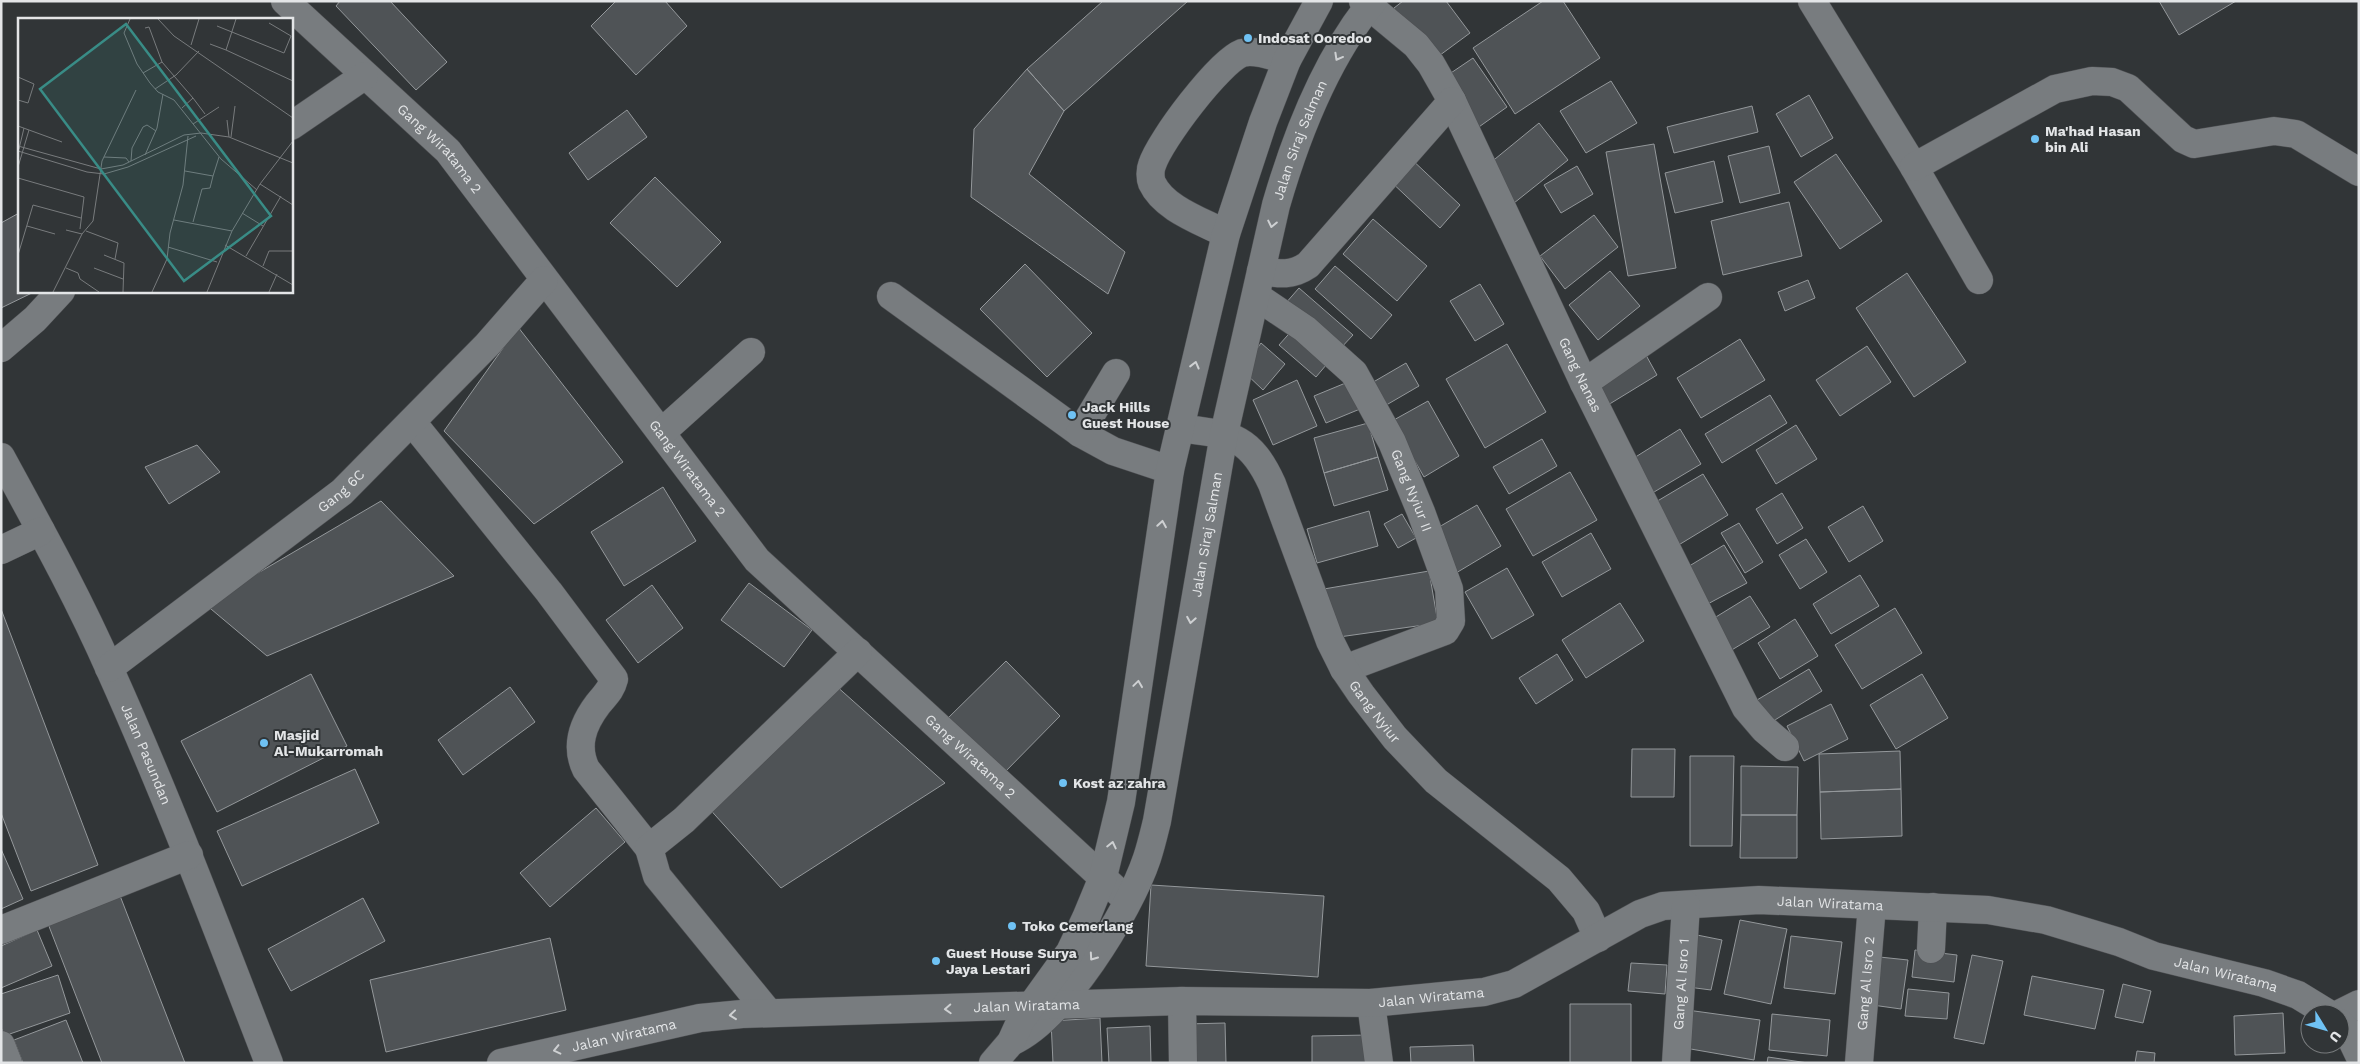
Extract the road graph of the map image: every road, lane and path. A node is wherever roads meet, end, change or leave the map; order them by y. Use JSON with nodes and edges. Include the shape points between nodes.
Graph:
{"nodes":[{"id":1,"x":286,"y":1,"type":"edge"},
{"id":2,"x":1320,"y":1,"type":"edge"},
{"id":3,"x":1812,"y":1,"type":"edge"},
{"id":4,"x":1369,"y":3,"type":"edge"},
{"id":5,"x":1287,"y":60,"type":"junction"},
{"id":6,"x":364,"y":76,"type":"junction"},
{"id":7,"x":1452,"y":101,"type":"junction"},
{"id":8,"x":292,"y":125,"type":"edge"},
{"id":9,"x":1914,"y":167,"type":"junction"},
{"id":10,"x":2359,"y":172,"type":"edge"},
{"id":11,"x":1226,"y":234,"type":"junction"},
{"id":12,"x":544,"y":280,"type":"junction"},
{"id":13,"x":1979,"y":280,"type":"dead end"},
{"id":14,"x":1259,"y":283,"type":"junction"},
{"id":15,"x":60,"y":292,"type":"edge"},
{"id":16,"x":891,"y":296,"type":"dead end"},
{"id":17,"x":1708,"y":297,"type":"dead end"},
{"id":18,"x":1,"y":348,"type":"edge"},
{"id":19,"x":751,"y":352,"type":"dead end"},
{"id":20,"x":1116,"y":373,"type":"dead end"},
{"id":21,"x":1584,"y":383,"type":"junction"},
{"id":22,"x":412,"y":422,"type":"junction"},
{"id":23,"x":1180,"y":428,"type":"junction"},
{"id":24,"x":662,"y":432,"type":"junction"},
{"id":25,"x":1080,"y":433,"type":"junction"},
{"id":26,"x":1224,"y":434,"type":"junction"},
{"id":27,"x":1,"y":457,"type":"edge"},
{"id":28,"x":1170,"y":470,"type":"junction"},
{"id":29,"x":41,"y":531,"type":"junction"},
{"id":30,"x":1,"y":550,"type":"edge"},
{"id":31,"x":858,"y":652,"type":"junction"},
{"id":32,"x":110,"y":668,"type":"junction"},
{"id":33,"x":1344,"y":669,"type":"junction"},
{"id":34,"x":1785,"y":747,"type":"dead end"},
{"id":35,"x":649,"y":848,"type":"junction"},
{"id":36,"x":189,"y":855,"type":"junction"},
{"id":37,"x":1103,"y":877,"type":"junction"},
{"id":38,"x":1127,"y":900,"type":"junction"},
{"id":39,"x":1686,"y":905,"type":"junction"},
{"id":40,"x":1872,"y":905,"type":"junction"},
{"id":41,"x":1932,"y":907,"type":"junction"},
{"id":42,"x":1,"y":930,"type":"edge"},
{"id":43,"x":1598,"y":938,"type":"junction"},
{"id":44,"x":1931,"y":949,"type":"dead end"},
{"id":45,"x":1182,"y":1001,"type":"junction"},
{"id":46,"x":1371,"y":1003,"type":"junction"},
{"id":47,"x":1032,"y":1004,"type":"junction"},
{"id":48,"x":1059,"y":1004,"type":"junction"},
{"id":49,"x":2313,"y":1004,"type":"edge"},
{"id":50,"x":768,"y":1012,"type":"junction"},
{"id":51,"x":2350,"y":1036,"type":"edge"},
{"id":52,"x":1011,"y":1042,"type":"junction"},
{"id":53,"x":1,"y":1045,"type":"edge"},
{"id":54,"x":2359,"y":1055,"type":"edge"},
{"id":55,"x":8,"y":1063,"type":"edge"},
{"id":56,"x":269,"y":1063,"type":"edge"},
{"id":57,"x":501,"y":1063,"type":"edge"},
{"id":58,"x":993,"y":1063,"type":"edge"},
{"id":59,"x":1183,"y":1063,"type":"edge"},
{"id":60,"x":1379,"y":1063,"type":"edge"},
{"id":61,"x":1676,"y":1063,"type":"edge"},
{"id":62,"x":1859,"y":1063,"type":"edge"}],
"edges":[{"from":1,"to":6,"type":"street","name":"Gang Wiratama 2"},
{"from":2,"to":5,"type":"street","name":"Jalan Siraj Salman"},
{"from":3,"to":9,"type":"street"},
{"from":4,"to":7,"type":"street","name":"Gang Nanas","via":[[1416,45]]},
{"from":4,"to":14,"type":"street","name":"Jalan Siraj Salman","one_way":true,"via":[[1307,116],[1287,168]]},
{"from":5,"to":11,"type":"street","name":"Jalan Siraj Salman"},
{"from":5,"to":11,"type":"street","via":[[1250,52],[1242,53],[1225,64],[1164,144],[1152,166],[1151,181],[1164,201]]},
{"from":6,"to":8,"type":"street"},
{"from":6,"to":12,"type":"street","name":"Gang Wiratama 2","via":[[448,151]]},
{"from":7,"to":14,"type":"street","via":[[1308,265],[1296,273]]},
{"from":7,"to":21,"type":"street","name":"Gang Nanas"},
{"from":9,"to":10,"type":"street","via":[[2055,89],[2092,81],[2112,82],[2128,88],[2183,139],[2194,144],[2286,131]]},
{"from":9,"to":13,"type":"street"},
{"from":23,"to":11,"type":"street","name":"Jalan Siraj Salman","one_way":true},
{"from":12,"to":22,"type":"street","name":"Gang 6C","via":[[487,345]]},
{"from":12,"to":24,"type":"street","name":"Gang Wiratama 2"},
{"from":14,"to":26,"type":"street","name":"Jalan Siraj Salman"},
{"from":14,"to":33,"type":"street","name":"Gang Nyiur II","via":[[1354,373],[1392,442],[1449,589],[1451,620],[1445,631]]},
{"from":15,"to":18,"type":"street"},
{"from":16,"to":25,"type":"street"},
{"from":17,"to":21,"type":"street"},
{"from":19,"to":24,"type":"street"},
{"from":20,"to":25,"type":"street"},
{"from":21,"to":34,"type":"street","name":"Gang Nanas","via":[[1746,708]]},
{"from":22,"to":32,"type":"street","name":"Gang 6C","via":[[342,492]]},
{"from":22,"to":35,"type":"street","via":[[549,592],[614,679],[610,692],[591,713],[581,738],[580,756],[586,769]]},
{"from":23,"to":26,"type":"street","name":"Gang Nyiur"},
{"from":23,"to":28,"type":"street","name":"Jalan Siraj Salman"},
{"from":24,"to":31,"type":"street","name":"Gang Wiratama 2","via":[[757,560]]},
{"from":25,"to":28,"type":"street","via":[[1113,451]]},
{"from":26,"to":33,"type":"street","name":"Gang Nyiur","via":[[1250,447],[1263,464],[1330,641]]},
{"from":26,"to":38,"type":"street","name":"Jalan Siraj Salman","one_way":true,"via":[[1157,821],[1147,859]]},
{"from":27,"to":29,"type":"street","name":"Jalan Pasundan"},
{"from":37,"to":28,"type":"street","name":"Jalan Siraj Salman","one_way":true,"via":[[1121,802]]},
{"from":29,"to":30,"type":"street"},
{"from":29,"to":32,"type":"street","name":"Jalan Pasundan"},
{"from":31,"to":35,"type":"street","via":[[684,820]]},
{"from":31,"to":37,"type":"street","name":"Gang Wiratama 2"},
{"from":32,"to":36,"type":"street","name":"Jalan Pasundan"},
{"from":33,"to":43,"type":"street","name":"Gang Nyiur","via":[[1395,738],[1436,781],[1559,879],[1586,911]]},
{"from":35,"to":50,"type":"street","via":[[657,876]]},
{"from":36,"to":42,"type":"street"},
{"from":36,"to":56,"type":"street","name":"Jalan Pasundan"},
{"from":37,"to":38,"type":"street","name":"Gang Wiratama 2"},
{"from":37,"to":47,"type":"street","name":"Jalan Siraj Salman","via":[[1070,952]]},
{"from":38,"to":48,"type":"street","name":"Jalan Siraj Salman","one_way":true,"via":[[1094,956]]},
{"from":39,"to":40,"type":"street","name":"Jalan Wiratama","via":[[1759,900]]},
{"from":39,"to":43,"type":"street","name":"Jalan Wiratama","via":[[1663,906],[1640,914]]},
{"from":39,"to":61,"type":"street","name":"Gang Al Isro 1"},
{"from":40,"to":41,"type":"street","name":"Jalan Wiratama"},
{"from":40,"to":62,"type":"street","name":"Gang Al Isro 2"},
{"from":41,"to":44,"type":"street"},
{"from":41,"to":49,"type":"street","name":"Jalan Wiratama","via":[[1988,910],[2046,920],[2154,956],[2264,983]]},
{"from":43,"to":46,"type":"street","name":"Jalan Wiratama","via":[[1514,984],[1484,992]]},
{"from":45,"to":46,"type":"street","name":"Jalan Wiratama"},
{"from":45,"to":48,"type":"street","name":"Jalan Wiratama"},
{"from":45,"to":59,"type":"street"},
{"from":46,"to":60,"type":"street"},
{"from":47,"to":48,"type":"street","name":"Jalan Wiratama"},
{"from":47,"to":50,"type":"street","name":"Jalan Wiratama","one_way":true,"via":[[904,1011]]},
{"from":47,"to":52,"type":"street","name":"Jalan Siraj Salman"},
{"from":48,"to":52,"type":"street","name":"Jalan Siraj Salman","via":[[1028,1033]]},
{"from":50,"to":57,"type":"street","name":"Jalan Wiratama","one_way":true,"via":[[700,1018]]},
{"from":51,"to":54,"type":"street"},
{"from":52,"to":58,"type":"street","name":"Jalan Siraj Salman"},
{"from":53,"to":55,"type":"street"}]}
